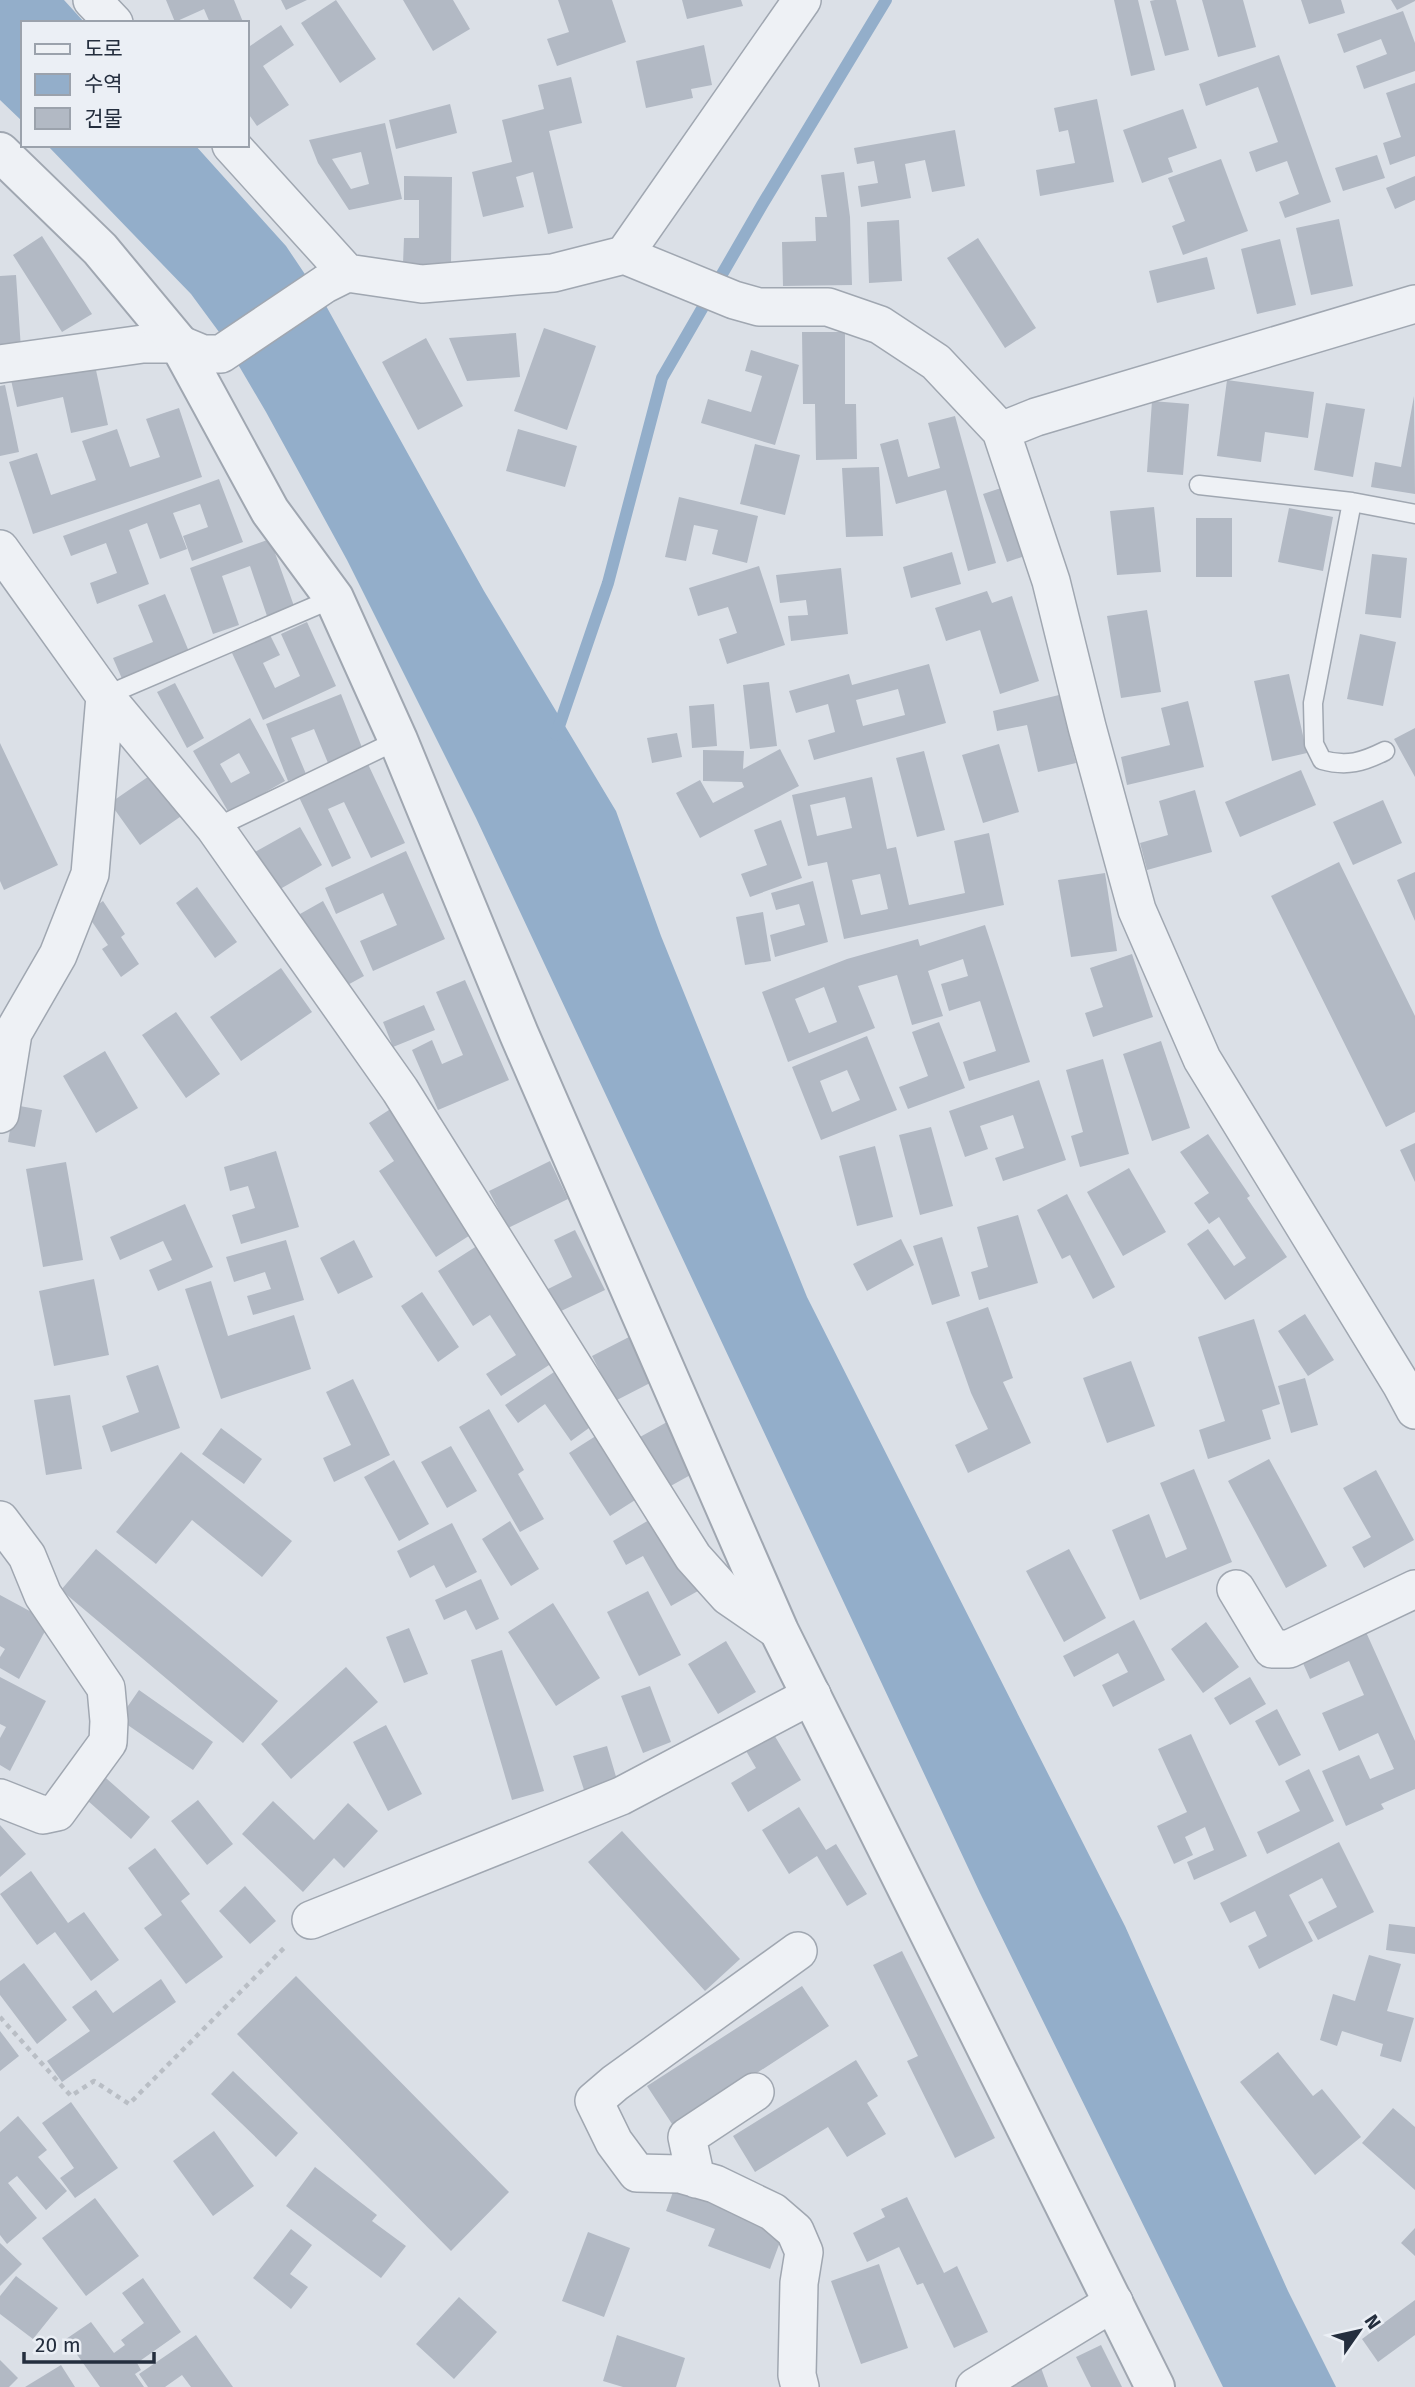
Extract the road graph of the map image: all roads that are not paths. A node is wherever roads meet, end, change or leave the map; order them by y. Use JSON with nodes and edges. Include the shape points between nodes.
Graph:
{"nodes":[{"id":1,"x":92,"y":0,"type":"edge"},
{"id":2,"x":802,"y":0,"type":"edge"},
{"id":3,"x":112,"y":21,"type":"edge"},
{"id":4,"x":233,"y":147,"type":"edge"},
{"id":5,"x":0,"y":152,"type":"edge"},
{"id":6,"x":639,"y":261,"type":"junction"},
{"id":7,"x":336,"y":279,"type":"junction"},
{"id":8,"x":1415,"y":304,"type":"edge"},
{"id":9,"x":179,"y":344,"type":"junction"},
{"id":10,"x":0,"y":364,"type":"edge"},
{"id":11,"x":1001,"y":431,"type":"junction"},
{"id":12,"x":1199,"y":485,"type":"dead end"},
{"id":13,"x":1352,"y":502,"type":"junction"},
{"id":14,"x":1415,"y":514,"type":"edge"},
{"id":15,"x":0,"y":549,"type":"edge"},
{"id":16,"x":334,"y":598,"type":"junction"},
{"id":17,"x":105,"y":696,"type":"junction"},
{"id":18,"x":398,"y":740,"type":"junction"},
{"id":19,"x":1385,"y":751,"type":"dead end"},
{"id":20,"x":215,"y":828,"type":"junction"},
{"id":21,"x":0,"y":1114,"type":"edge"},
{"id":22,"x":1415,"y":1410,"type":"edge"},
{"id":23,"x":0,"y":1520,"type":"edge"},
{"id":24,"x":1236,"y":1589,"type":"dead end"},
{"id":25,"x":1415,"y":1589,"type":"edge"},
{"id":26,"x":779,"y":1630,"type":"junction"},
{"id":27,"x":812,"y":1695,"type":"junction"},
{"id":28,"x":0,"y":1798,"type":"edge"},
{"id":29,"x":311,"y":1920,"type":"road end"},
{"id":30,"x":798,"y":1951,"type":"dead end"},
{"id":31,"x":755,"y":2092,"type":"dead end"},
{"id":32,"x":696,"y":2179,"type":"junction"},
{"id":33,"x":1114,"y":2302,"type":"junction"},
{"id":34,"x":800,"y":2387,"type":"edge"},
{"id":35,"x":975,"y":2387,"type":"edge"},
{"id":36,"x":1155,"y":2387,"type":"edge"}],
"edges":[{"from":1,"to":3,"type":"street"},
{"from":2,"to":6,"type":"street"},
{"from":4,"to":7,"type":"street"},
{"from":5,"to":9,"type":"street","via":[[100,249]]},
{"from":6,"to":7,"type":"street","via":[[422,284]]},
{"from":6,"to":11,"type":"street","via":[[759,307],[828,307],[880,325],[936,362]]},
{"from":7,"to":9,"type":"street","via":[[221,354],[203,354]]},
{"from":8,"to":11,"type":"street"},
{"from":9,"to":10,"type":"street","via":[[143,344]]},
{"from":9,"to":16,"type":"street","via":[[270,511]]},
{"from":11,"to":22,"type":"street","via":[[1051,581],[1137,910],[1202,1059]]},
{"from":12,"to":13,"type":"lane"},
{"from":13,"to":14,"type":"lane"},
{"from":13,"to":19,"type":"lane","via":[[1313,703],[1314,744],[1322,760],[1337,764],[1360,763]]},
{"from":15,"to":17,"type":"street"},
{"from":16,"to":17,"type":"lane"},
{"from":16,"to":18,"type":"street"},
{"from":17,"to":20,"type":"street"},
{"from":17,"to":21,"type":"street","via":[[90,874],[58,955],[13,1033]]},
{"from":18,"to":20,"type":"lane"},
{"from":18,"to":26,"type":"street","via":[[519,1034]]},
{"from":20,"to":26,"type":"street","via":[[400,1090],[693,1557],[728,1596]]},
{"from":23,"to":28,"type":"street","via":[[27,1556],[43,1595],[106,1688],[109,1721],[108,1742],[57,1812],[43,1815]]},
{"from":24,"to":25,"type":"street","via":[[1272,1649],[1289,1649]]},
{"from":26,"to":27,"type":"street"},
{"from":27,"to":29,"type":"street","via":[[621,1796]]},
{"from":27,"to":33,"type":"street"},
{"from":30,"to":32,"type":"street","via":[[594,2101],[614,2142],[637,2173]]},
{"from":31,"to":32,"type":"street","via":[[687,2137]]},
{"from":32,"to":34,"type":"street","via":[[773,2212],[795,2231],[804,2252],[799,2283]]},
{"from":33,"to":35,"type":"street"},
{"from":33,"to":36,"type":"street"}]}
